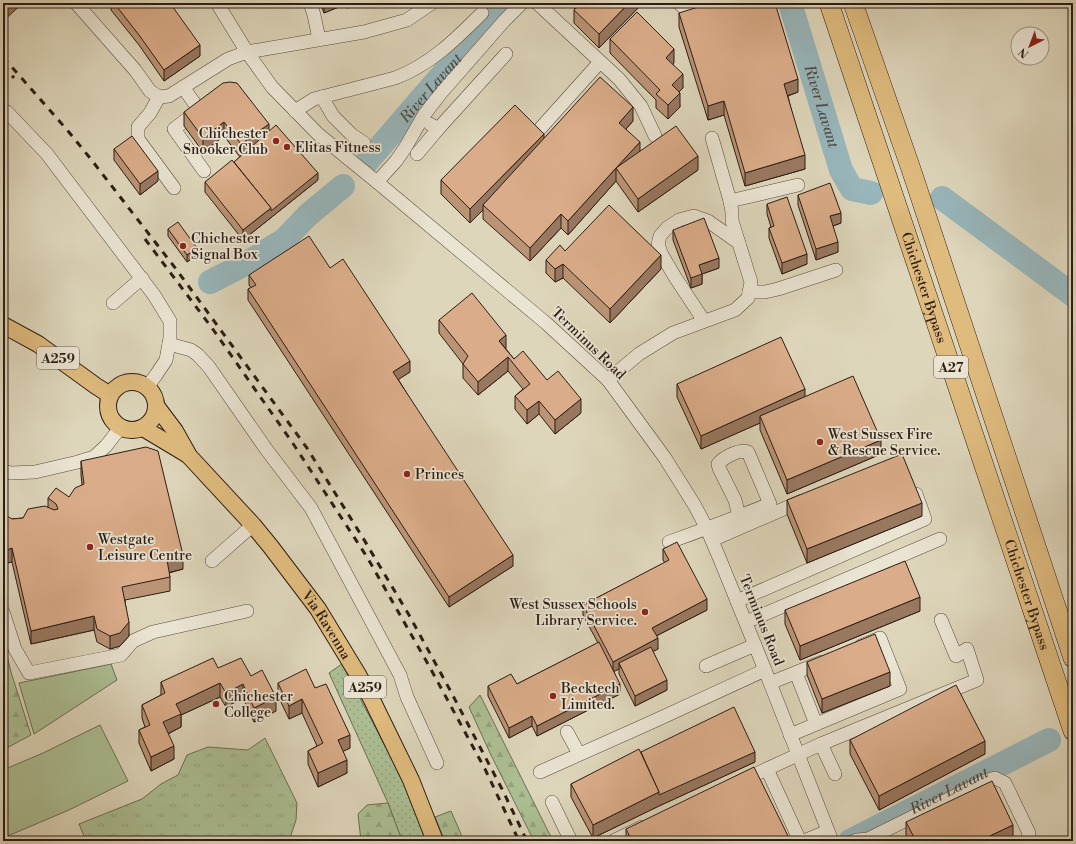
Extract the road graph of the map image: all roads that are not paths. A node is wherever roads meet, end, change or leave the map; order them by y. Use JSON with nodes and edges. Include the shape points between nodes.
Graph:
{"nodes":[{"id":1,"x":76,"y":3,"type":"edge"},
{"id":2,"x":217,"y":3,"type":"edge"},
{"id":3,"x":310,"y":3,"type":"edge"},
{"id":4,"x":432,"y":3,"type":"edge"},
{"id":5,"x":522,"y":3,"type":"edge"},
{"id":6,"x":537,"y":3,"type":"edge"},
{"id":7,"x":829,"y":3,"type":"edge"},
{"id":8,"x":854,"y":3,"type":"edge"},
{"id":9,"x":482,"y":13,"type":"dead end"},
{"id":10,"x":319,"y":39,"type":"junction"},
{"id":11,"x":247,"y":52,"type":"junction"},
{"id":12,"x":506,"y":54,"type":"dead end"},
{"id":13,"x":600,"y":62,"type":"junction"},
{"id":14,"x":183,"y":87,"type":"junction"},
{"id":15,"x":159,"y":97,"type":"junction"},
{"id":16,"x":322,"y":97,"type":"junction"},
{"id":17,"x":295,"y":111,"type":"junction"},
{"id":18,"x":7,"y":112,"type":"dead end"},
{"id":19,"x":422,"y":119,"type":"junction"},
{"id":20,"x":438,"y":129,"type":"junction"},
{"id":21,"x":538,"y":131,"type":"edge"},
{"id":22,"x":655,"y":136,"type":"dead end"},
{"id":23,"x":712,"y":138,"type":"dead end"},
{"id":24,"x":364,"y":143,"type":"dead end"},
{"id":25,"x":417,"y":154,"type":"dead end"},
{"id":26,"x":204,"y":170,"type":"dead end"},
{"id":27,"x":377,"y":182,"type":"junction"},
{"id":28,"x":798,"y":185,"type":"dead end"},
{"id":29,"x":174,"y":188,"type":"dead end"},
{"id":30,"x":730,"y":201,"type":"junction"},
{"id":31,"x":739,"y":243,"type":"junction"},
{"id":32,"x":836,"y":270,"type":"dead end"},
{"id":33,"x":142,"y":278,"type":"junction"},
{"id":34,"x":749,"y":292,"type":"junction"},
{"id":35,"x":113,"y":303,"type":"dead end"},
{"id":36,"x":704,"y":321,"type":"junction"},
{"id":37,"x":3,"y":325,"type":"edge"},
{"id":38,"x":169,"y":344,"type":"junction"},
{"id":39,"x":608,"y":380,"type":"junction"},
{"id":40,"x":147,"y":387,"type":"junction"},
{"id":41,"x":110,"y":395,"type":"junction"},
{"id":42,"x":157,"y":406,"type":"junction"},
{"id":43,"x":120,"y":428,"type":"junction"},
{"id":44,"x":143,"y":428,"type":"junction"},
{"id":45,"x":189,"y":456,"type":"junction"},
{"id":46,"x":3,"y":471,"type":"edge"},
{"id":47,"x":913,"y":485,"type":"edge"},
{"id":48,"x":810,"y":498,"type":"edge"},
{"id":49,"x":739,"y":516,"type":"junction"},
{"id":50,"x":253,"y":525,"type":"junction"},
{"id":51,"x":709,"y":534,"type":"junction"},
{"id":52,"x":940,"y":539,"type":"dead end"},
{"id":53,"x":669,"y":542,"type":"dead end"},
{"id":54,"x":212,"y":561,"type":"dead end"},
{"id":55,"x":737,"y":601,"type":"junction"},
{"id":56,"x":247,"y":611,"type":"dead end"},
{"id":57,"x":3,"y":612,"type":"edge"},
{"id":58,"x":941,"y":620,"type":"dead end"},
{"id":59,"x":746,"y":622,"type":"junction"},
{"id":60,"x":755,"y":645,"type":"junction"},
{"id":61,"x":852,"y":649,"type":"edge"},
{"id":62,"x":831,"y":658,"type":"edge"},
{"id":63,"x":1073,"y":658,"type":"edge"},
{"id":64,"x":706,"y":666,"type":"dead end"},
{"id":65,"x":765,"y":670,"type":"junction"},
{"id":66,"x":796,"y":673,"type":"junction"},
{"id":67,"x":770,"y":683,"type":"junction"},
{"id":68,"x":816,"y":724,"type":"junction"},
{"id":69,"x":567,"y":732,"type":"dead end"},
{"id":70,"x":1073,"y":732,"type":"edge"},
{"id":71,"x":790,"y":735,"type":"junction"},
{"id":72,"x":821,"y":744,"type":"junction"},
{"id":73,"x":579,"y":754,"type":"junction"},
{"id":74,"x":798,"y":754,"type":"junction"},
{"id":75,"x":437,"y":763,"type":"dead end"},
{"id":76,"x":767,"y":768,"type":"junction"},
{"id":77,"x":540,"y":772,"type":"dead end"},
{"id":78,"x":835,"y":774,"type":"dead end"},
{"id":79,"x":732,"y":785,"type":"edge"},
{"id":80,"x":552,"y":802,"type":"dead end"},
{"id":81,"x":655,"y":821,"type":"edge"},
{"id":82,"x":830,"y":836,"type":"edge"},
{"id":83,"x":435,"y":841,"type":"edge"},
{"id":84,"x":571,"y":841,"type":"edge"},
{"id":85,"x":613,"y":841,"type":"edge"},
{"id":86,"x":800,"y":841,"type":"edge"},
{"id":87,"x":804,"y":841,"type":"edge"},
{"id":88,"x":854,"y":841,"type":"edge"},
{"id":89,"x":1026,"y":841,"type":"edge"}],
"edges":[{"from":1,"to":15,"type":"street","via":[[133,72]]},
{"from":2,"to":11,"type":"street","name":"Terminus Road"},
{"from":3,"to":10,"type":"street"},
{"from":4,"to":10,"type":"street","via":[[407,20],[364,32]]},
{"from":5,"to":19,"type":"street","via":[[441,92]]},
{"from":6,"to":13,"type":"street"},
{"from":7,"to":70,"type":"highway","name":"Chichester Bypass","number":"A27"},
{"from":8,"to":63,"type":"highway","name":"Chichester Bypass","number":"A27"},
{"from":9,"to":16,"type":"street","via":[[439,54],[407,74]]},
{"from":10,"to":11,"type":"street"},
{"from":11,"to":14,"type":"street","via":[[228,59]]},
{"from":11,"to":17,"type":"street","name":"Terminus Road","via":[[272,87]]},
{"from":12,"to":20,"type":"street"},
{"from":13,"to":21,"type":"street"},
{"from":13,"to":22,"type":"street","via":[[619,79],[641,106]]},
{"from":14,"to":15,"type":"street","via":[[169,96]]},
{"from":14,"to":26,"type":"street","via":[[199,110],[174,129]]},
{"from":15,"to":29,"type":"street","via":[[150,114],[138,127],[138,139]]},
{"from":16,"to":17,"type":"street"},
{"from":16,"to":24,"type":"street","via":[[333,116]]},
{"from":17,"to":27,"type":"street","name":"Terminus Road","via":[[318,134]]},
{"from":18,"to":33,"type":"street","via":[[47,154]]},
{"from":19,"to":20,"type":"street"},
{"from":19,"to":27,"type":"street","via":[[396,161]]},
{"from":20,"to":25,"type":"street"},
{"from":23,"to":30,"type":"street"},
{"from":27,"to":39,"type":"street","name":"Terminus Road","via":[[546,322]]},
{"from":28,"to":30,"type":"street"},
{"from":30,"to":31,"type":"street","via":[[732,221]]},
{"from":31,"to":34,"type":"street","via":[[752,282]]},
{"from":31,"to":36,"type":"street","via":[[708,221],[694,216],[679,220],[660,236],[658,245],[662,256]]},
{"from":32,"to":34,"type":"street","via":[[778,289]]},
{"from":33,"to":35,"type":"street"},
{"from":33,"to":38,"type":"street","via":[[170,321]]},
{"from":34,"to":36,"type":"street","via":[[748,298],[735,310]]},
{"from":36,"to":39,"type":"street","via":[[673,333],[639,354]]},
{"from":37,"to":41,"type":"main road","number":"A259","via":[[38,344]]},
{"from":38,"to":40,"type":"street","via":[[166,360]]},
{"from":38,"to":75,"type":"street","via":[[191,350],[209,367],[266,449],[312,508],[400,675],[407,697]]},
{"from":39,"to":51,"type":"street","name":"Terminus Road","via":[[665,458]]},
{"from":40,"to":41,"type":"main road","via":[[141,383],[127,382],[114,389]]},
{"from":40,"to":42,"type":"main road","via":[[156,399]]},
{"from":41,"to":43,"type":"main road","via":[[110,417]]},
{"from":42,"to":44,"type":"main road","via":[[153,419]]},
{"from":42,"to":45,"type":"main road","name":"Via Ravenna"},
{"from":43,"to":44,"type":"main road","via":[[135,431]]},
{"from":43,"to":46,"type":"street","via":[[94,457],[35,472]]},
{"from":44,"to":45,"type":"main road","name":"Via Ravenna"},
{"from":45,"to":50,"type":"main road","name":"Via Ravenna"},
{"from":47,"to":55,"type":"street","via":[[925,520]]},
{"from":48,"to":51,"type":"street"},
{"from":49,"to":49,"type":"street","via":[[770,504],[748,452],[743,450],[721,460],[718,464],[735,500]]},
{"from":49,"to":51,"type":"street"},
{"from":50,"to":54,"type":"street"},
{"from":50,"to":83,"type":"main road","name":"Via Ravenna","number":"A259","via":[[318,609],[368,692],[411,780]]},
{"from":51,"to":53,"type":"street"},
{"from":51,"to":55,"type":"street","name":"Terminus Road"},
{"from":52,"to":59,"type":"street"},
{"from":55,"to":59,"type":"street","name":"Terminus Road"},
{"from":56,"to":57,"type":"street","via":[[153,632],[133,641],[121,655],[29,673],[15,649]]},
{"from":58,"to":72,"type":"street","via":[[956,656],[967,650],[976,680]]},
{"from":59,"to":60,"type":"street","name":"Terminus Road"},
{"from":60,"to":64,"type":"street"},
{"from":60,"to":65,"type":"street","name":"Terminus Road"},
{"from":61,"to":68,"type":"street","via":[[880,638],[900,689]]},
{"from":62,"to":66,"type":"street"},
{"from":65,"to":67,"type":"street","name":"Terminus Road"},
{"from":65,"to":73,"type":"street"},
{"from":66,"to":67,"type":"street"},
{"from":66,"to":68,"type":"street"},
{"from":67,"to":71,"type":"street","name":"Terminus Road"},
{"from":68,"to":71,"type":"street"},
{"from":69,"to":73,"type":"street"},
{"from":71,"to":74,"type":"street","name":"Terminus Road"},
{"from":72,"to":74,"type":"street"},
{"from":72,"to":78,"type":"street"},
{"from":73,"to":77,"type":"street"},
{"from":74,"to":76,"type":"street"},
{"from":74,"to":82,"type":"street","name":"Terminus Road"},
{"from":76,"to":79,"type":"street"},
{"from":76,"to":86,"type":"street"},
{"from":80,"to":84,"type":"street"},
{"from":81,"to":85,"type":"street"},
{"from":82,"to":87,"type":"street"},
{"from":88,"to":89,"type":"street","via":[[868,839],[995,778],[1005,783],[1010,791],[1029,833]]}]}
